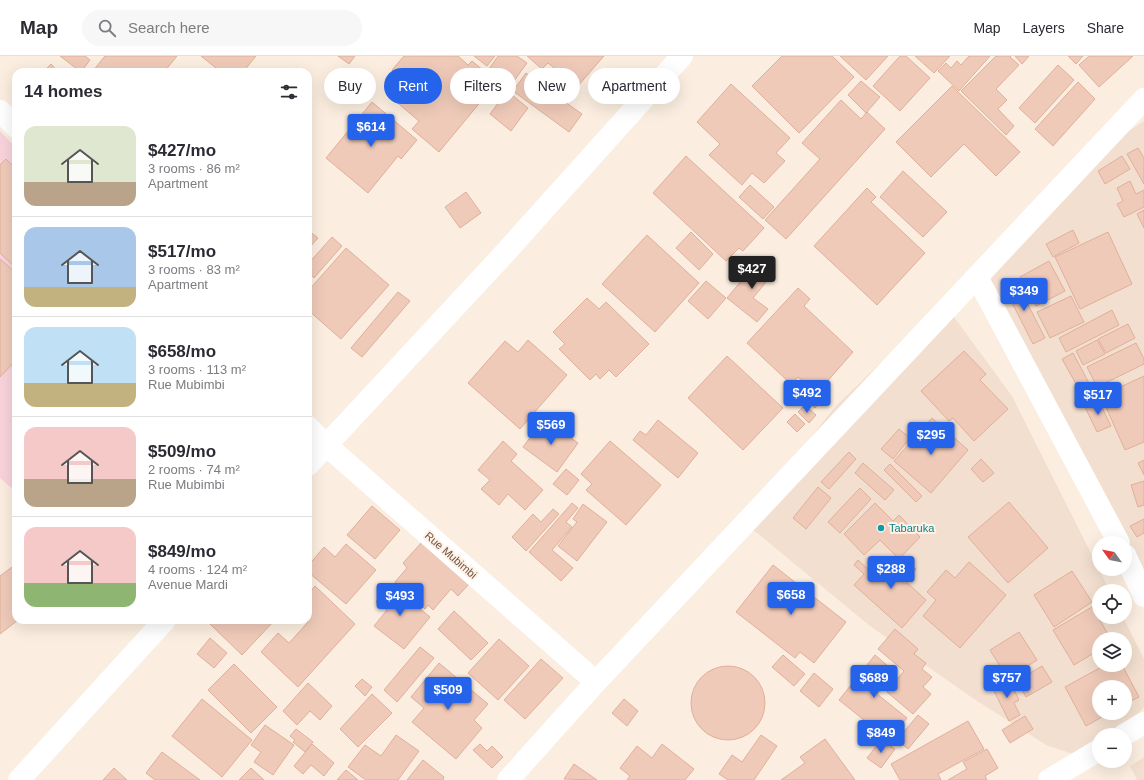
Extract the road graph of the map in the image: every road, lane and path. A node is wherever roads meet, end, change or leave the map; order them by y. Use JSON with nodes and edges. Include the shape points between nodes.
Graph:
{"nodes":[{"id":1,"x":672,"y":59,"type":"edge"},
{"id":2,"x":1144,"y":99,"type":"edge"},
{"id":3,"x":0,"y":111,"type":"edge"},
{"id":4,"x":12,"y":124,"type":"edge"},
{"id":5,"x":978,"y":277,"type":"junction"},
{"id":6,"x":312,"y":431,"type":"edge"},
{"id":7,"x":326,"y":445,"type":"junction"},
{"id":8,"x":312,"y":461,"type":"edge"},
{"id":9,"x":1115,"y":536,"type":"edge"},
{"id":10,"x":1132,"y":570,"type":"edge"},
{"id":11,"x":1144,"y":596,"type":"edge"},
{"id":12,"x":161,"y":624,"type":"edge"},
{"id":13,"x":596,"y":682,"type":"junction"},
{"id":14,"x":1144,"y":723,"type":"edge"},
{"id":15,"x":1132,"y":730,"type":"edge"},
{"id":16,"x":1092,"y":754,"type":"edge"},
{"id":17,"x":19,"y":780,"type":"edge"},
{"id":18,"x":508,"y":780,"type":"edge"},
{"id":19,"x":1049,"y":780,"type":"edge"}],
"edges":[{"from":1,"to":7,"type":"street","via":[[504,254]]},
{"from":2,"to":5,"type":"street"},
{"from":3,"to":4,"type":"street"},
{"from":5,"to":9,"type":"street"},
{"from":5,"to":13,"type":"street"},
{"from":6,"to":7,"type":"street","name":"Rue Mubimbi"},
{"from":7,"to":8,"type":"street"},
{"from":7,"to":13,"type":"street","name":"Rue Mubimbi"},
{"from":10,"to":11,"type":"street"},
{"from":12,"to":17,"type":"street"},
{"from":13,"to":18,"type":"street"},
{"from":14,"to":15,"type":"street"},
{"from":16,"to":19,"type":"street"}]}
